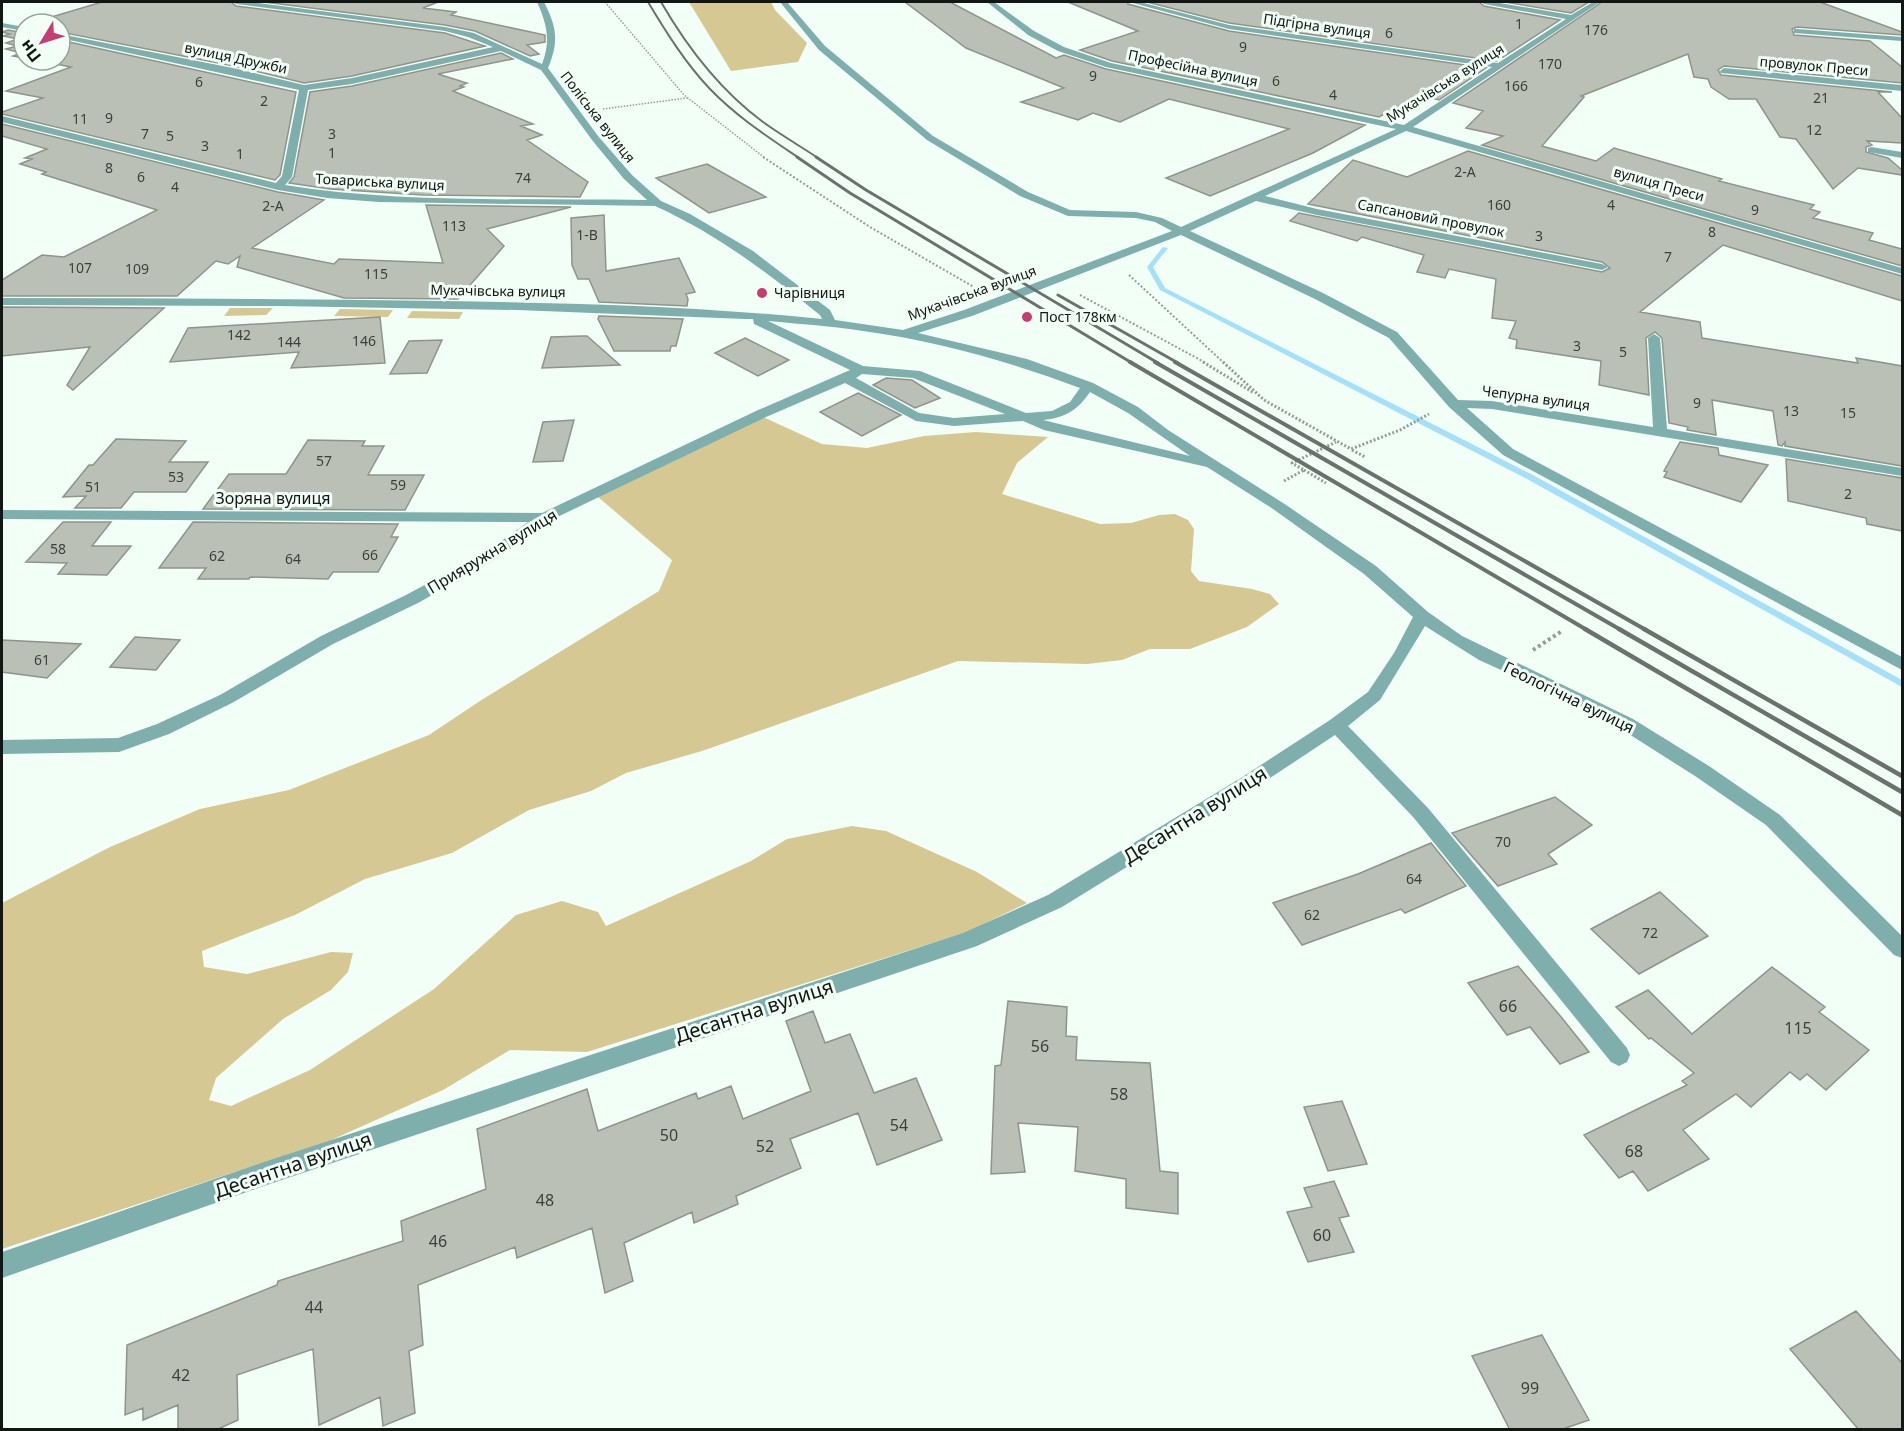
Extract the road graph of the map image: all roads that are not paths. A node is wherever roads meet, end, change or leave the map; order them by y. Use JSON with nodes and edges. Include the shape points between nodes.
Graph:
{"nodes":[{"id":1,"x":236,"y":2,"type":"edge"},
{"id":2,"x":541,"y":2,"type":"edge"},
{"id":3,"x":783,"y":2,"type":"edge"},
{"id":4,"x":990,"y":2,"type":"edge"},
{"id":5,"x":1133,"y":2,"type":"edge"},
{"id":6,"x":1484,"y":2,"type":"edge"},
{"id":7,"x":1597,"y":2,"type":"edge"},
{"id":8,"x":1572,"y":18,"type":"junction"},
{"id":9,"x":1797,"y":31,"type":"dead end"},
{"id":10,"x":72,"y":38,"type":"edge"},
{"id":11,"x":1902,"y":39,"type":"edge"},
{"id":12,"x":502,"y":48,"type":"junction"},
{"id":13,"x":1501,"y":66,"type":"junction"},
{"id":14,"x":543,"y":68,"type":"junction"},
{"id":15,"x":1724,"y":71,"type":"dead end"},
{"id":16,"x":1902,"y":87,"type":"edge"},
{"id":17,"x":304,"y":88,"type":"junction"},
{"id":18,"x":2,"y":119,"type":"edge"},
{"id":19,"x":1405,"y":128,"type":"junction"},
{"id":20,"x":1871,"y":150,"type":"dead end"},
{"id":21,"x":1902,"y":155,"type":"edge"},
{"id":22,"x":278,"y":187,"type":"junction"},
{"id":23,"x":1254,"y":197,"type":"junction"},
{"id":24,"x":657,"y":203,"type":"junction"},
{"id":25,"x":1181,"y":231,"type":"junction"},
{"id":26,"x":1602,"y":267,"type":"dead end"},
{"id":27,"x":1902,"y":271,"type":"edge"},
{"id":28,"x":2,"y":302,"type":"edge"},
{"id":29,"x":745,"y":315,"type":"junction"},
{"id":30,"x":829,"y":322,"type":"junction"},
{"id":31,"x":905,"y":334,"type":"junction"},
{"id":32,"x":1654,"y":338,"type":"dead end"},
{"id":33,"x":860,"y":369,"type":"junction"},
{"id":34,"x":846,"y":378,"type":"junction"},
{"id":35,"x":1088,"y":386,"type":"junction"},
{"id":36,"x":1454,"y":404,"type":"junction"},
{"id":37,"x":1027,"y":418,"type":"junction"},
{"id":38,"x":1660,"y":433,"type":"junction"},
{"id":39,"x":1217,"y":467,"type":"junction"},
{"id":40,"x":1902,"y":472,"type":"edge"},
{"id":41,"x":2,"y":514,"type":"edge"},
{"id":42,"x":544,"y":518,"type":"junction"},
{"id":43,"x":1422,"y":616,"type":"junction"},
{"id":44,"x":1902,"y":664,"type":"edge"},
{"id":45,"x":1336,"y":725,"type":"junction"},
{"id":46,"x":2,"y":747,"type":"edge"},
{"id":47,"x":1902,"y":949,"type":"edge"},
{"id":48,"x":1619,"y":1055,"type":"dead end"},
{"id":49,"x":2,"y":1265,"type":"edge"}],
"edges":[{"from":1,"to":12,"type":"street","name":"Поліська вулиця","via":[[445,29]]},
{"from":2,"to":14,"type":"street","via":[[553,47]]},
{"from":3,"to":25,"type":"street","via":[[822,48],[930,138],[1024,194],[1068,213],[1136,214]]},
{"from":4,"to":19,"type":"street","name":"Професійна вулиця","via":[[1031,33],[1061,49],[1110,65]]},
{"from":5,"to":13,"type":"street","name":"Підгірна вулиця","via":[[1229,27]]},
{"from":6,"to":8,"type":"street"},
{"from":7,"to":8,"type":"street","name":"Мукачівська вулиця"},
{"from":8,"to":13,"type":"street","name":"Мукачівська вулиця"},
{"from":9,"to":11,"type":"street"},
{"from":10,"to":17,"type":"street","name":"вулиця Дружби"},
{"from":12,"to":14,"type":"street","name":"Поліська вулиця"},
{"from":12,"to":17,"type":"street"},
{"from":13,"to":19,"type":"street","name":"Мукачівська вулиця"},
{"from":14,"to":24,"type":"street","name":"Поліська вулиця","via":[[595,138],[628,177]]},
{"from":15,"to":16,"type":"street","name":"провулок Преси"},
{"from":17,"to":22,"type":"street","name":"вулиця Дружби","via":[[286,177]]},
{"from":18,"to":22,"type":"street","name":"Товариська вулиця"},
{"from":19,"to":23,"type":"street","name":"Мукачівська вулиця"},
{"from":19,"to":27,"type":"street","name":"вулиця Преси","via":[[1503,153]]},
{"from":20,"to":21,"type":"street"},
{"from":22,"to":24,"type":"street","name":"Товариська вулиця","via":[[379,199]]},
{"from":23,"to":25,"type":"street","name":"Мукачівська вулиця"},
{"from":23,"to":26,"type":"street","name":"Сапсановий провулок"},
{"from":24,"to":30,"type":"street","name":"Поліська вулиця","via":[[749,253],[826,313]]},
{"from":25,"to":31,"type":"street","name":"Мукачівська вулиця","via":[[968,314]]},
{"from":25,"to":36,"type":"street","via":[[1393,335]]},
{"from":28,"to":29,"type":"street","name":"Мукачівська вулиця","via":[[517,306]]},
{"from":29,"to":30,"type":"street","name":"Мукачівська вулиця"},
{"from":29,"to":33,"type":"street"},
{"from":30,"to":31,"type":"street","name":"Мукачівська вулиця"},
{"from":31,"to":35,"type":"street","name":"Геологічна вулиця","via":[[1022,362]]},
{"from":32,"to":38,"type":"street"},
{"from":33,"to":34,"type":"street","name":"Прияружна вулиця"},
{"from":33,"to":37,"type":"street","via":[[915,374]]},
{"from":34,"to":37,"type":"street","via":[[916,417],[954,422]]},
{"from":34,"to":42,"type":"street","name":"Прияружна вулиця"},
{"from":35,"to":37,"type":"street","via":[[1076,405],[1055,416]]},
{"from":35,"to":39,"type":"street","name":"Геологічна вулиця","via":[[1133,410]]},
{"from":36,"to":38,"type":"street","name":"Чепурна вулиця","via":[[1492,405]]},
{"from":36,"to":44,"type":"street","via":[[1508,452]]},
{"from":37,"to":39,"type":"street","via":[[1103,442]]},
{"from":38,"to":40,"type":"street","name":"Чепурна вулиця"},
{"from":39,"to":43,"type":"street","name":"Геологічна вулиця","via":[[1370,570]]},
{"from":41,"to":42,"type":"street","name":"Зоряна вулиця"},
{"from":42,"to":46,"type":"street","name":"Прияружна вулиця","via":[[490,556],[163,729],[119,745]]},
{"from":43,"to":45,"type":"street","name":"Десантна вулиця","via":[[1374,696]]},
{"from":43,"to":47,"type":"street","name":"Геологічна вулиця","via":[[1485,656],[1627,724],[1773,820]]},
{"from":45,"to":48,"type":"street","via":[[1421,813]]},
{"from":45,"to":49,"type":"street","name":"Десантна вулиця","via":[[1055,901],[969,940],[275,1170]]}]}
